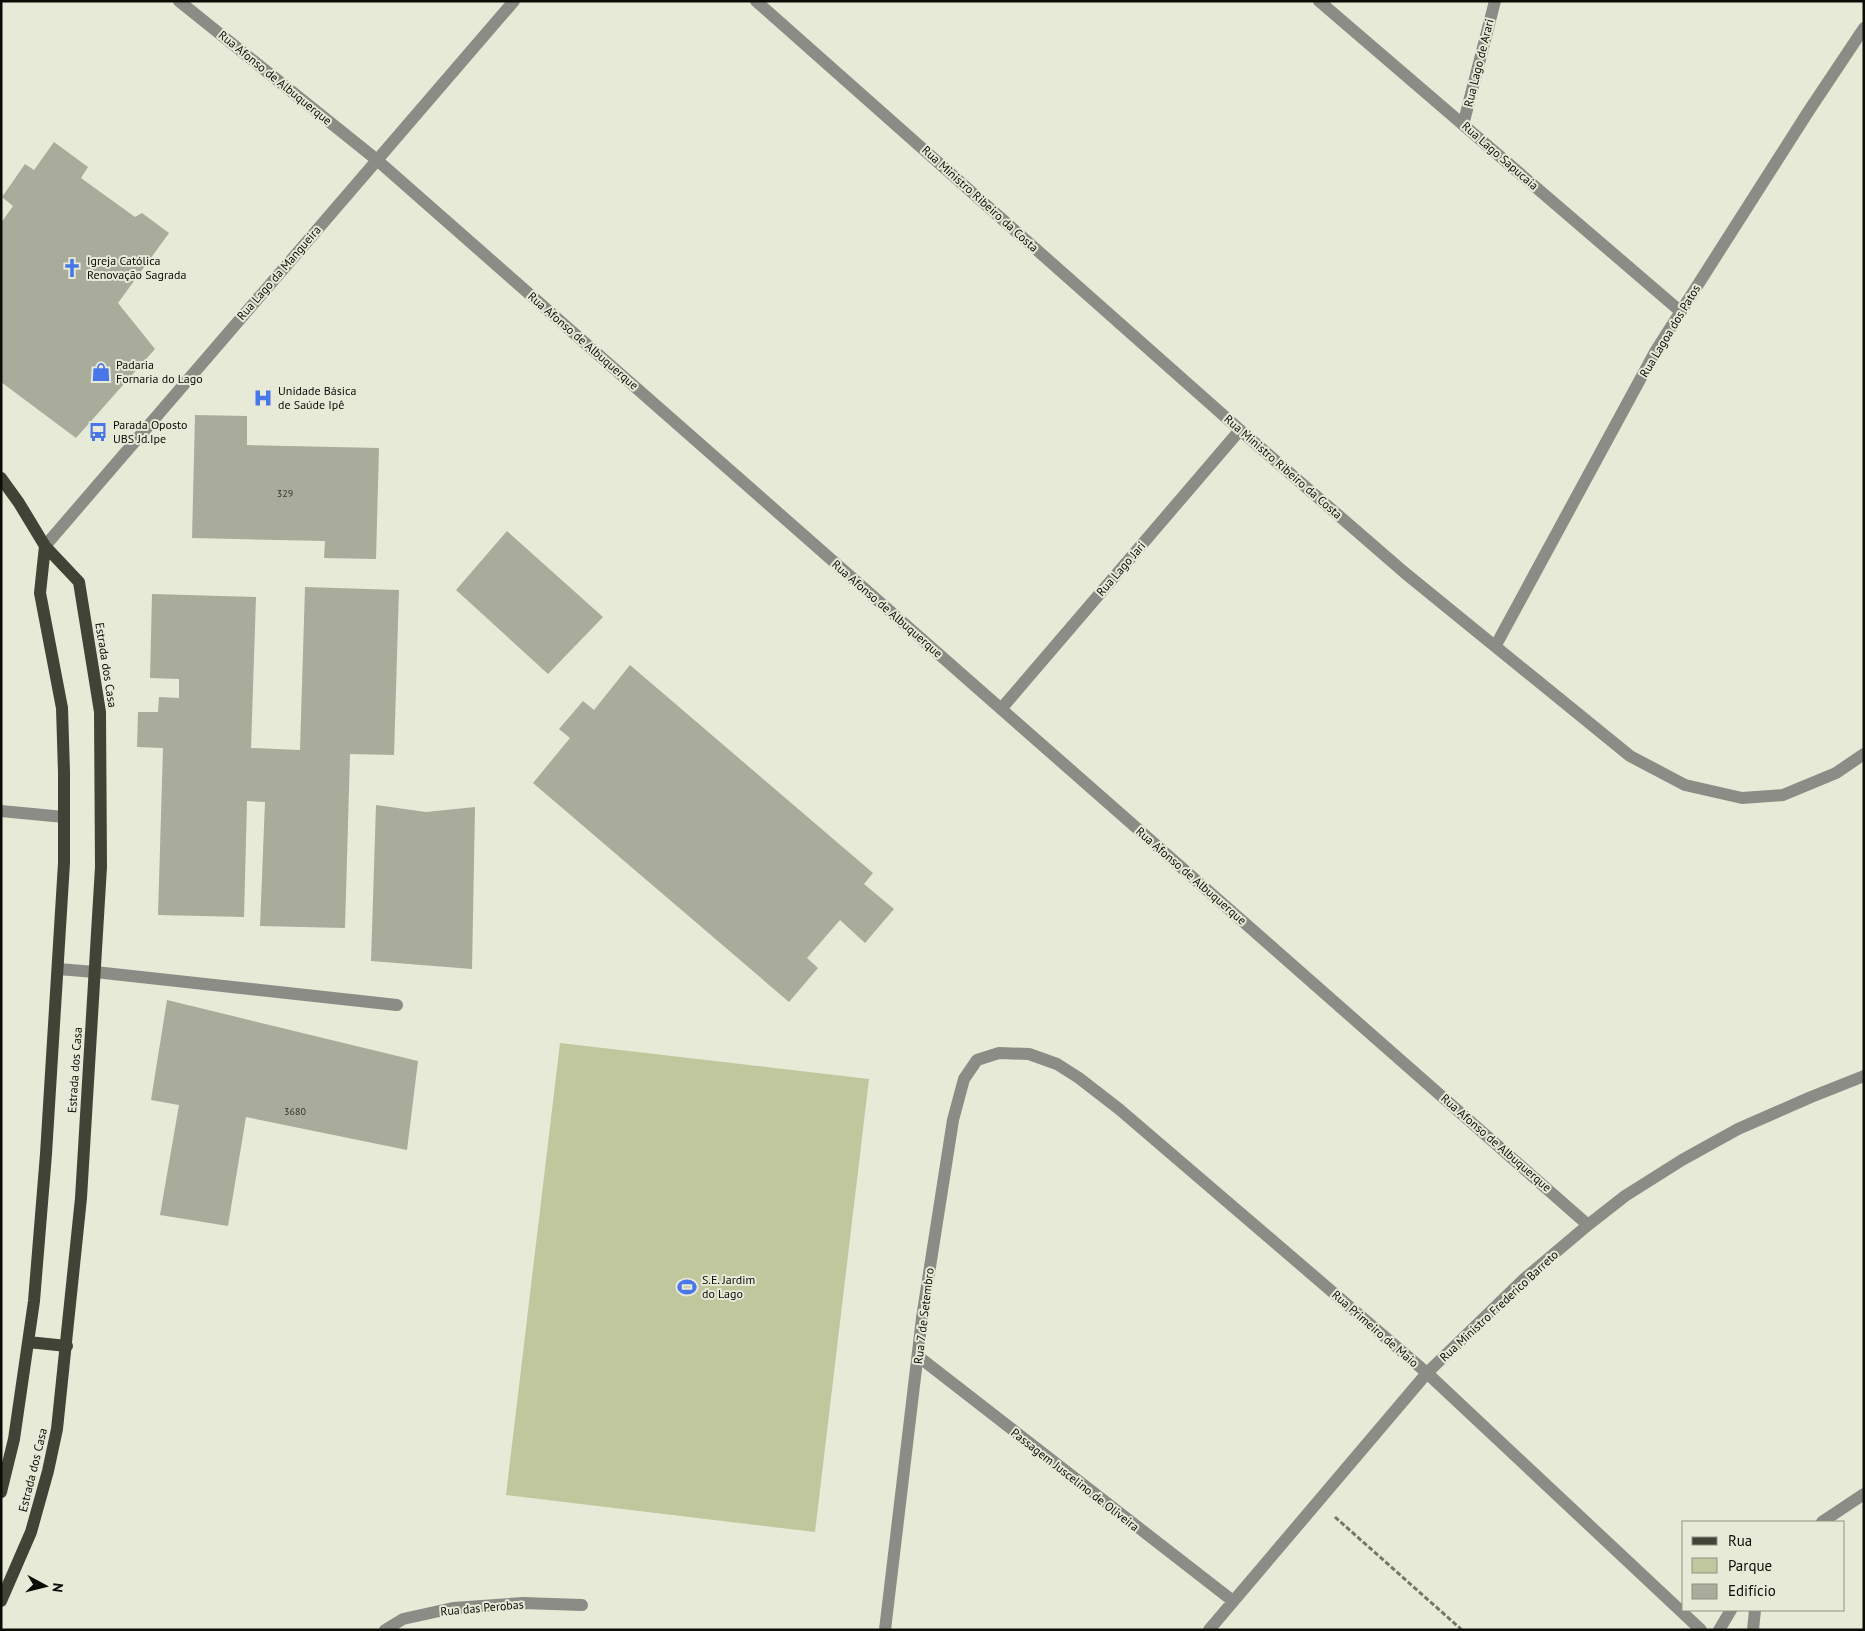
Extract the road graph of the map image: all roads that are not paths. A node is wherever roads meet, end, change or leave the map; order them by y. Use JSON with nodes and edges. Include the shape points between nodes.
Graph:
{"nodes":[{"id":1,"x":179,"y":1,"type":"edge"},
{"id":2,"x":514,"y":1,"type":"edge"},
{"id":3,"x":756,"y":1,"type":"edge"},
{"id":4,"x":1319,"y":1,"type":"edge"},
{"id":5,"x":1495,"y":1,"type":"edge"},
{"id":6,"x":1864,"y":28,"type":"edge"},
{"id":7,"x":1463,"y":125,"type":"junction"},
{"id":8,"x":377,"y":160,"type":"junction"},
{"id":9,"x":1680,"y":311,"type":"junction"},
{"id":10,"x":1240,"y":430,"type":"junction"},
{"id":11,"x":1,"y":478,"type":"edge"},
{"id":12,"x":45,"y":546,"type":"junction"},
{"id":13,"x":1496,"y":645,"type":"junction"},
{"id":14,"x":1001,"y":709,"type":"junction"},
{"id":15,"x":1864,"y":754,"type":"edge"},
{"id":16,"x":1,"y":811,"type":"edge"},
{"id":17,"x":64,"y":817,"type":"junction"},
{"id":18,"x":58,"y":969,"type":"junction"},
{"id":19,"x":96,"y":972,"type":"junction"},
{"id":20,"x":397,"y":1005,"type":"dead end"},
{"id":21,"x":1029,"y":1054,"type":"joint"},
{"id":22,"x":1864,"y":1076,"type":"edge"},
{"id":23,"x":1588,"y":1225,"type":"junction"},
{"id":24,"x":28,"y":1342,"type":"junction"},
{"id":25,"x":67,"y":1346,"type":"junction"},
{"id":26,"x":919,"y":1357,"type":"junction"},
{"id":27,"x":1427,"y":1373,"type":"junction"},
{"id":28,"x":1,"y":1492,"type":"edge"},
{"id":29,"x":1864,"y":1494,"type":"edge"},
{"id":30,"x":1824,"y":1521,"type":"edge"},
{"id":31,"x":1,"y":1601,"type":"edge"},
{"id":32,"x":1233,"y":1601,"type":"junction"},
{"id":33,"x":582,"y":1605,"type":"dead end"},
{"id":34,"x":1730,"y":1611,"type":"edge"},
{"id":35,"x":1756,"y":1611,"type":"edge"},
{"id":36,"x":385,"y":1630,"type":"edge"},
{"id":37,"x":885,"y":1630,"type":"edge"},
{"id":38,"x":1209,"y":1630,"type":"edge"},
{"id":39,"x":1701,"y":1630,"type":"edge"},
{"id":40,"x":1719,"y":1630,"type":"edge"},
{"id":41,"x":1753,"y":1630,"type":"edge"}],
"edges":[{"from":1,"to":8,"type":"street","name":"Rua Afonso de Albuquerque"},
{"from":2,"to":8,"type":"street","name":"Rua Lago da Mangueira"},
{"from":3,"to":10,"type":"street","name":"Rua Ministro Ribeiro da Costa"},
{"from":4,"to":7,"type":"street","name":"Rua Lago Sapucaia"},
{"from":5,"to":7,"type":"street","name":"Rua Lago de Arari"},
{"from":6,"to":9,"type":"street","name":"Rua Lagoa dos Patos"},
{"from":7,"to":9,"type":"street","name":"Rua Lago Sapucaia"},
{"from":8,"to":12,"type":"street","name":"Rua Lago da Mangueira"},
{"from":8,"to":14,"type":"street","name":"Rua Afonso de Albuquerque"},
{"from":9,"to":13,"type":"street","name":"Rua Lagoa dos Patos"},
{"from":10,"to":13,"type":"street","name":"Rua Ministro Ribeiro da Costa","via":[[1405,573]]},
{"from":10,"to":14,"type":"street","name":"Rua Lago Jari"},
{"from":11,"to":12,"type":"main road","name":"Estrada dos Casa"},
{"from":12,"to":17,"type":"main road","name":"Estrada dos Casa","via":[[40,593],[62,708]]},
{"from":12,"to":19,"type":"main road","name":"Estrada dos Casa","via":[[79,582],[100,712],[101,868]]},
{"from":13,"to":15,"type":"street","name":"Rua Ministro Ribeiro da Costa","via":[[1630,756],[1685,785],[1742,798],[1783,794],[1836,773]]},
{"from":14,"to":23,"type":"street","name":"Rua Afonso de Albuquerque"},
{"from":16,"to":17,"type":"street"},
{"from":17,"to":18,"type":"main road","name":"Estrada dos Casa"},
{"from":18,"to":19,"type":"street"},
{"from":18,"to":24,"type":"main road","name":"Estrada dos Casa","via":[[46,1154]]},
{"from":19,"to":20,"type":"street"},
{"from":19,"to":25,"type":"main road","name":"Estrada dos Casa"},
{"from":21,"to":26,"type":"street","name":"Rua 7 de Setembro","via":[[998,1053],[977,1060],[964,1080],[952,1120]]},
{"from":21,"to":27,"type":"street","name":"Rua Primeiro de Maio","via":[[1057,1064],[1119,1109]]},
{"from":22,"to":23,"type":"street","name":"Rua Ministro Frederico Barreto","via":[[1738,1129],[1625,1196]]},
{"from":23,"to":27,"type":"street","name":"Rua Ministro Frederico Barreto","via":[[1524,1279]]},
{"from":24,"to":25,"type":"main road"},
{"from":24,"to":28,"type":"main road","name":"Estrada dos Casa","via":[[14,1439]]},
{"from":25,"to":31,"type":"main road","name":"Estrada dos Casa","via":[[48,1471],[31,1532]]},
{"from":26,"to":32,"type":"street","name":"Passagem Juscelino de Oliveira"},
{"from":26,"to":37,"type":"street","name":"Rua 7 de Setembro"},
{"from":27,"to":32,"type":"street","name":"Rua Ministro Frederico Barreto"},
{"from":27,"to":39,"type":"street","name":"Rua Primeiro de Maio"},
{"from":29,"to":30,"type":"street"},
{"from":32,"to":38,"type":"street","name":"Rua Ministro Frederico Barreto"},
{"from":33,"to":36,"type":"street","name":"Rua das Perobas","via":[[523,1603],[453,1608],[403,1619]]},
{"from":34,"to":40,"type":"street"},
{"from":35,"to":41,"type":"street"}]}
